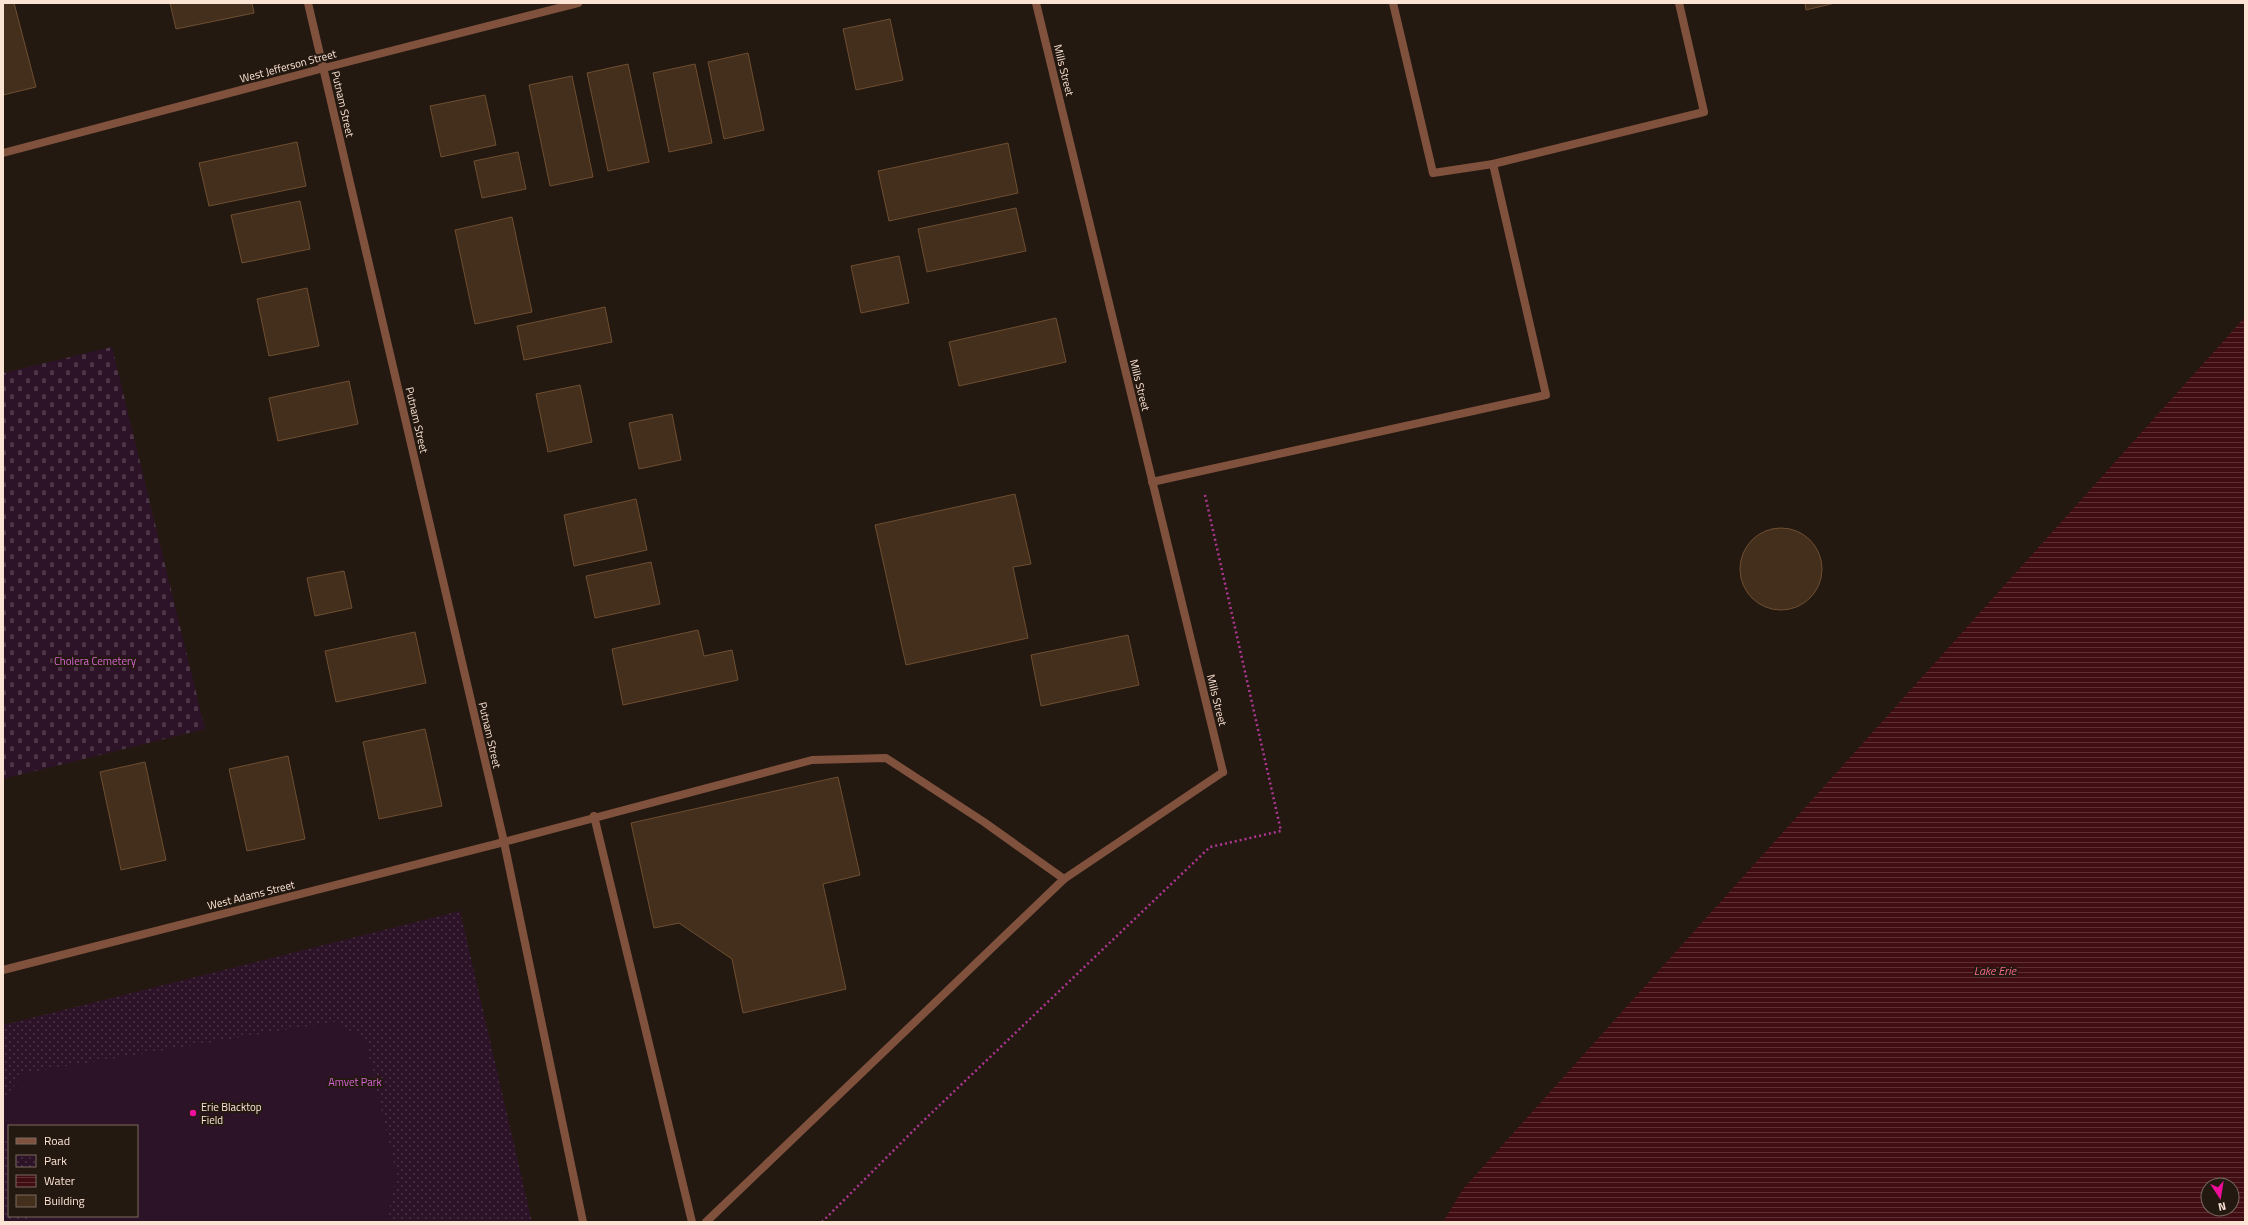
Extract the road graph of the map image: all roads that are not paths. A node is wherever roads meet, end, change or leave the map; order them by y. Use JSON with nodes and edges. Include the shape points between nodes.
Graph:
{"nodes":[{"id":1,"x":308,"y":3,"type":"edge"},
{"id":2,"x":578,"y":3,"type":"edge"},
{"id":3,"x":1036,"y":3,"type":"edge"},
{"id":4,"x":1393,"y":3,"type":"edge"},
{"id":5,"x":1679,"y":3,"type":"edge"},
{"id":6,"x":324,"y":68,"type":"junction"},
{"id":7,"x":3,"y":153,"type":"edge"},
{"id":8,"x":1493,"y":164,"type":"junction"},
{"id":9,"x":1152,"y":482,"type":"junction"},
{"id":10,"x":594,"y":816,"type":"junction"},
{"id":11,"x":504,"y":842,"type":"junction"},
{"id":12,"x":1064,"y":879,"type":"junction"},
{"id":13,"x":3,"y":970,"type":"edge"},
{"id":14,"x":583,"y":1222,"type":"edge"},
{"id":15,"x":692,"y":1222,"type":"edge"},
{"id":16,"x":706,"y":1222,"type":"edge"}],
"edges":[{"from":1,"to":6,"type":"street","name":"Putnam Street"},
{"from":2,"to":6,"type":"street","name":"West Jefferson Street"},
{"from":3,"to":9,"type":"street","name":"Mills Street"},
{"from":4,"to":8,"type":"street","via":[[1433,173]]},
{"from":5,"to":8,"type":"street","via":[[1704,112]]},
{"from":6,"to":7,"type":"street","name":"West Jefferson Street"},
{"from":6,"to":11,"type":"street","name":"Putnam Street"},
{"from":8,"to":9,"type":"street","via":[[1546,395]]},
{"from":9,"to":12,"type":"street","name":"Mills Street","via":[[1223,772]]},
{"from":10,"to":11,"type":"street","name":"West Adams Street"},
{"from":10,"to":12,"type":"street","name":"West Adams Street","via":[[812,760],[886,758],[984,822]]},
{"from":10,"to":15,"type":"street"},
{"from":11,"to":13,"type":"street","name":"West Adams Street"},
{"from":11,"to":14,"type":"street","name":"Putnam Street"},
{"from":12,"to":16,"type":"street"}]}
